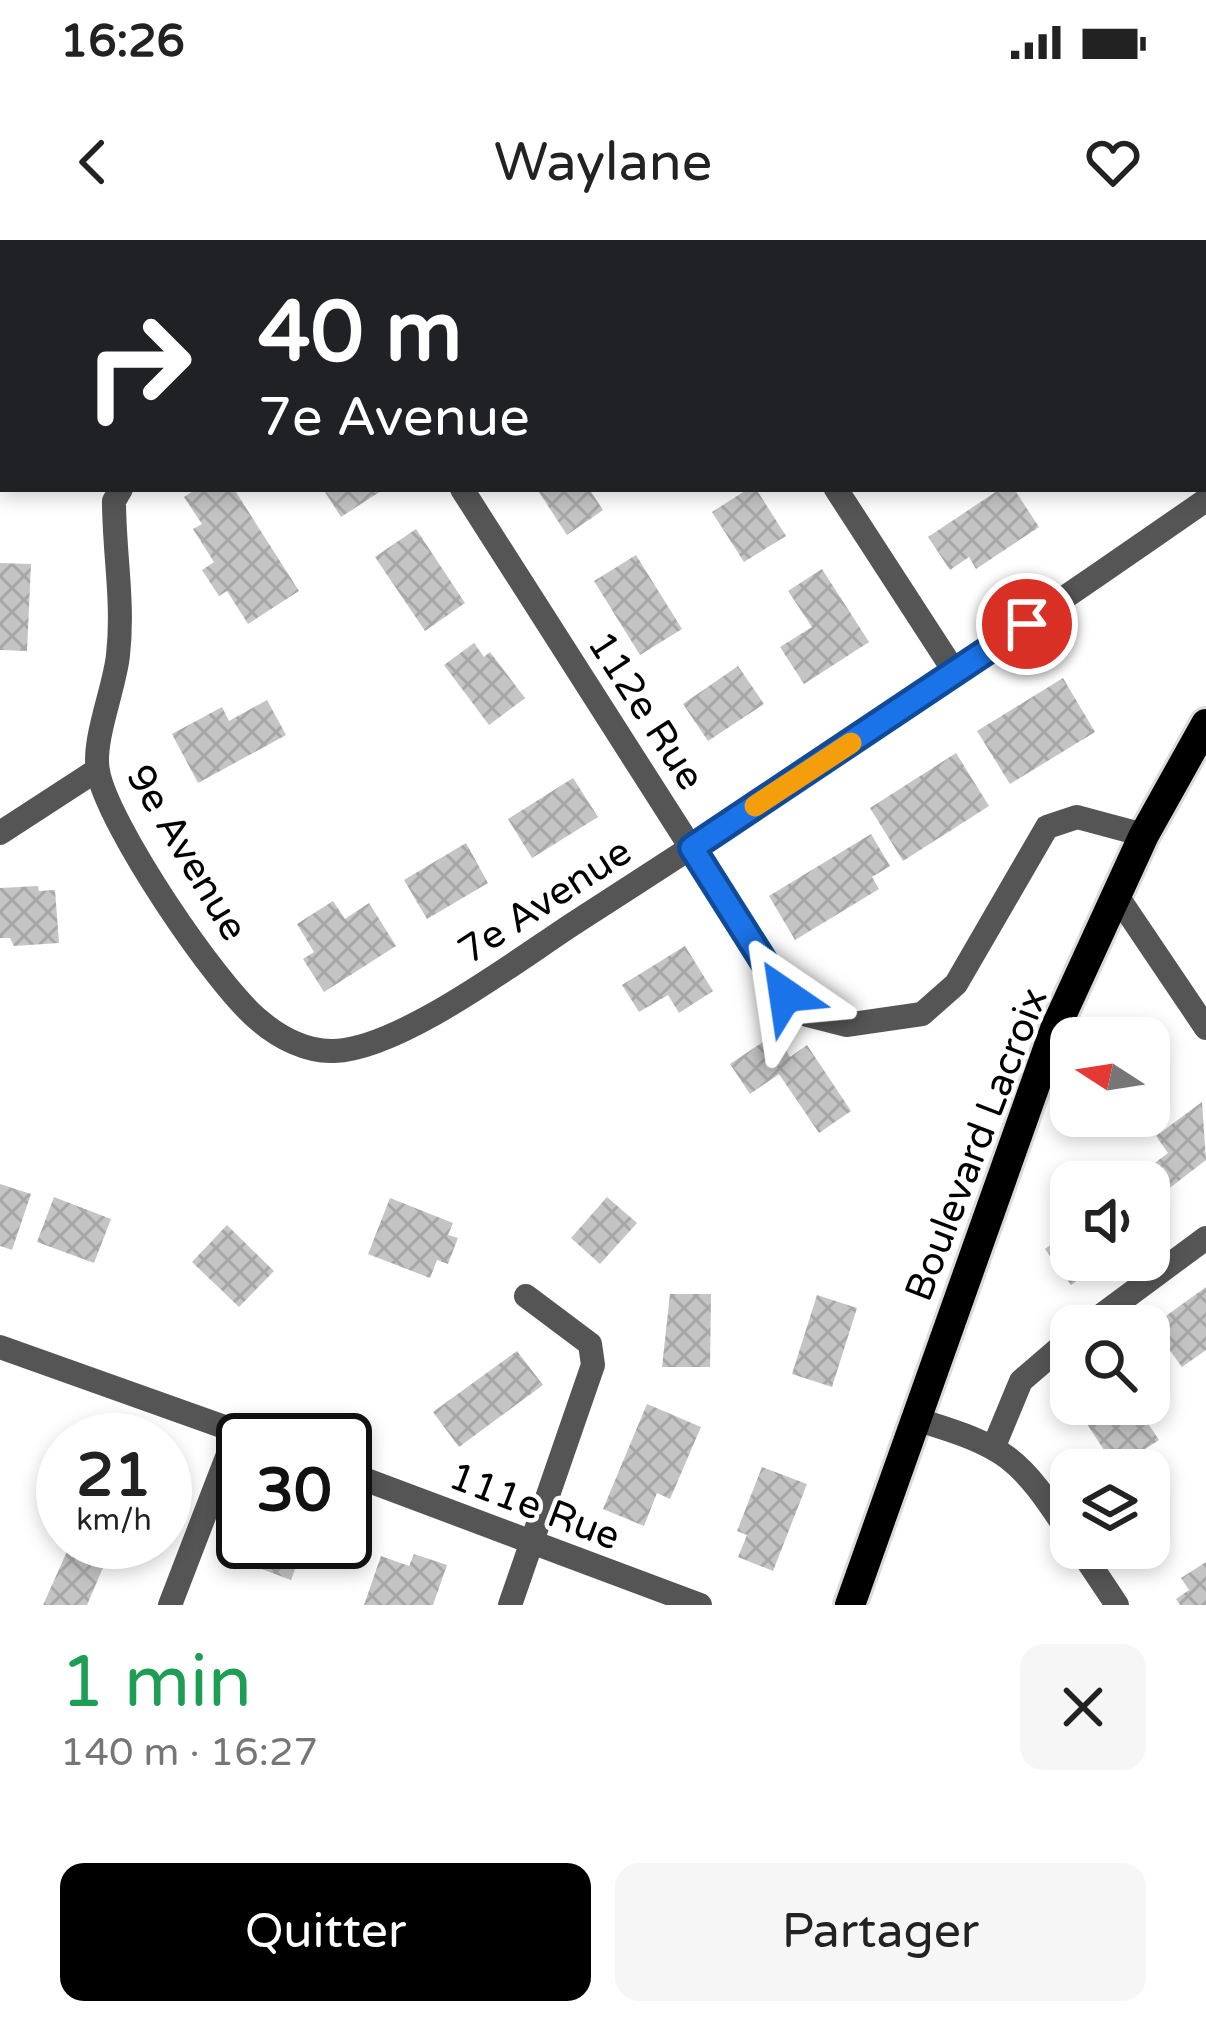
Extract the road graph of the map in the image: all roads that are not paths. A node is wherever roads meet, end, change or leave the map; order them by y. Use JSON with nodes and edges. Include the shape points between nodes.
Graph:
{"nodes":[{"id":1,"x":119,"y":492,"type":"edge"},
{"id":2,"x":464,"y":492,"type":"edge"},
{"id":3,"x":838,"y":492,"type":"edge"},
{"id":4,"x":1206,"y":500,"type":"edge"},
{"id":5,"x":956,"y":674,"type":"junction"},
{"id":6,"x":1206,"y":724,"type":"edge"},
{"id":7,"x":97,"y":770,"type":"junction"},
{"id":8,"x":0,"y":833,"type":"edge"},
{"id":9,"x":1144,"y":835,"type":"junction"},
{"id":10,"x":692,"y":848,"type":"junction"},
{"id":11,"x":1117,"y":896,"type":"junction"},
{"id":12,"x":1206,"y":1028,"type":"edge"},
{"id":13,"x":327,"y":1052,"type":"joint"},
{"id":14,"x":1206,"y":1238,"type":"edge"},
{"id":15,"x":526,"y":1296,"type":"dead end"},
{"id":16,"x":1116,"y":1305,"type":"edge"},
{"id":17,"x":0,"y":1347,"type":"edge"},
{"id":18,"x":1050,"y":1356,"type":"edge"},
{"id":19,"x":915,"y":1419,"type":"junction"},
{"id":20,"x":216,"y":1424,"type":"edge"},
{"id":21,"x":994,"y":1446,"type":"junction"},
{"id":22,"x":372,"y":1482,"type":"edge"},
{"id":23,"x":1050,"y":1506,"type":"edge"},
{"id":24,"x":216,"y":1507,"type":"edge"},
{"id":25,"x":533,"y":1542,"type":"junction"},
{"id":26,"x":1093,"y":1569,"type":"edge"},
{"id":27,"x":170,"y":1605,"type":"edge"},
{"id":28,"x":510,"y":1605,"type":"edge"},
{"id":29,"x":700,"y":1605,"type":"edge"},
{"id":30,"x":850,"y":1605,"type":"edge"},
{"id":31,"x":1117,"y":1605,"type":"edge"}],
"edges":[{"from":1,"to":7,"type":"street","name":"9e Avenue","via":[[118,658]]},
{"from":2,"to":10,"type":"street","name":"112e Rue"},
{"from":3,"to":5,"type":"street"},
{"from":4,"to":5,"type":"street","name":"7e Avenue"},
{"from":5,"to":10,"type":"street","name":"7e Avenue"},
{"from":6,"to":9,"type":"main road","name":"Boulevard Lacroix"},
{"from":7,"to":8,"type":"street"},
{"from":7,"to":13,"type":"street","name":"9e Avenue","via":[[125,833],[201,952],[256,1019],[289,1042]]},
{"from":9,"to":10,"type":"street","name":"112e Rue","via":[[1076,817],[1047,827],[956,984],[922,1015],[846,1025],[807,1015],[785,995]]},
{"from":9,"to":11,"type":"main road","name":"Boulevard Lacroix"},
{"from":10,"to":13,"type":"street","name":"7e Avenue","via":[[366,1049]]},
{"from":11,"to":12,"type":"street"},
{"from":11,"to":19,"type":"main road","name":"Boulevard Lacroix","via":[[1055,1029]]},
{"from":14,"to":16,"type":"street"},
{"from":15,"to":25,"type":"street","via":[[590,1344],[593,1365]]},
{"from":17,"to":20,"type":"street"},
{"from":18,"to":21,"type":"street","via":[[1022,1381]]},
{"from":19,"to":21,"type":"street"},
{"from":19,"to":30,"type":"main road","name":"Boulevard Lacroix"},
{"from":21,"to":23,"type":"street","via":[[1024,1468]]},
{"from":22,"to":25,"type":"street","name":"111e Rue"},
{"from":24,"to":27,"type":"street"},
{"from":25,"to":28,"type":"street"},
{"from":25,"to":29,"type":"street","name":"111e Rue"},
{"from":26,"to":31,"type":"street"}]}
